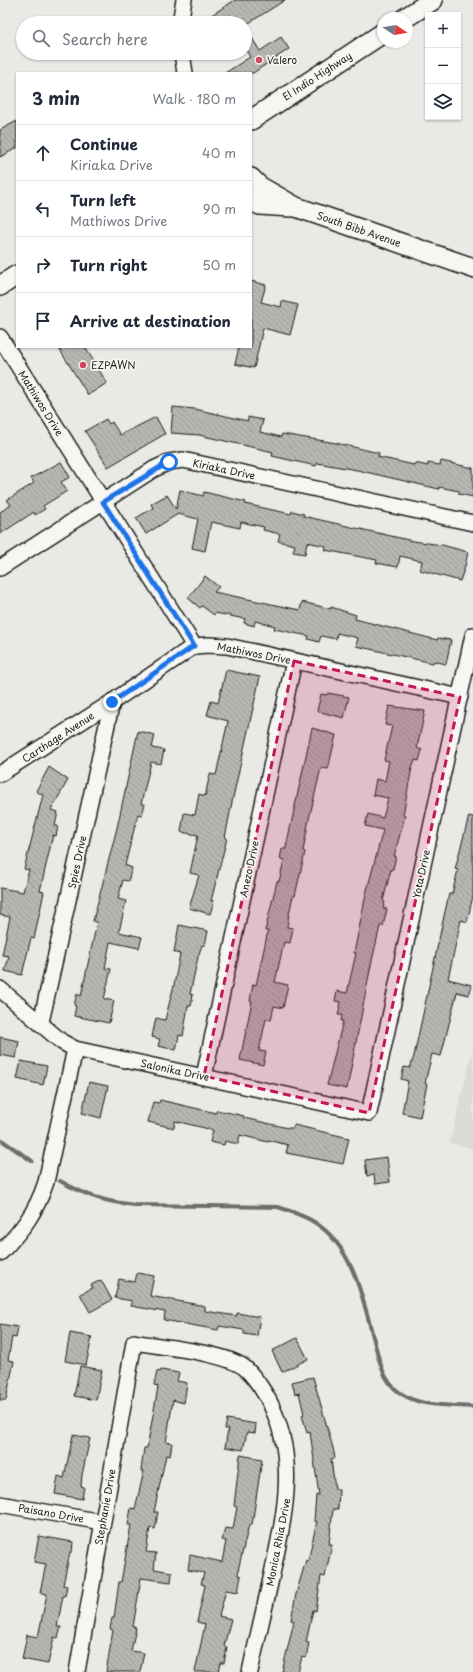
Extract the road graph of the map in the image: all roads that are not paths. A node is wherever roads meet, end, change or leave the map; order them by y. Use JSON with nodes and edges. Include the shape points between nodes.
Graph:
{"nodes":[{"id":1,"x":184,"y":0,"type":"edge"},
{"id":2,"x":433,"y":0,"type":"edge"},
{"id":3,"x":413,"y":13,"type":"edge"},
{"id":4,"x":181,"y":16,"type":"edge"},
{"id":5,"x":377,"y":37,"type":"edge"},
{"id":6,"x":183,"y":60,"type":"edge"},
{"id":7,"x":185,"y":72,"type":"edge"},
{"id":8,"x":252,"y":119,"type":"edge"},
{"id":9,"x":252,"y":179,"type":"edge"},
{"id":10,"x":252,"y":202,"type":"edge"},
{"id":11,"x":296,"y":207,"type":"junction"},
{"id":12,"x":473,"y":268,"type":"edge"},
{"id":13,"x":16,"y":276,"type":"edge"},
{"id":14,"x":0,"y":286,"type":"edge"},
{"id":15,"x":0,"y":337,"type":"edge"},
{"id":16,"x":103,"y":502,"type":"junction"},
{"id":17,"x":473,"y":523,"type":"edge"},
{"id":18,"x":0,"y":568,"type":"edge"},
{"id":19,"x":473,"y":634,"type":"edge"},
{"id":20,"x":194,"y":646,"type":"junction"},
{"id":21,"x":294,"y":661,"type":"junction"},
{"id":22,"x":460,"y":697,"type":"junction"},
{"id":23,"x":112,"y":702,"type":"junction"},
{"id":24,"x":0,"y":774,"type":"edge"},
{"id":25,"x":0,"y":989,"type":"edge"},
{"id":26,"x":42,"y":1022,"type":"junction"},
{"id":27,"x":75,"y":1049,"type":"junction"},
{"id":28,"x":204,"y":1076,"type":"junction"},
{"id":29,"x":369,"y":1113,"type":"joint"},
{"id":30,"x":0,"y":1253,"type":"edge"},
{"id":31,"x":134,"y":1342,"type":"joint"},
{"id":32,"x":0,"y":1504,"type":"edge"},
{"id":33,"x":102,"y":1522,"type":"junction"},
{"id":34,"x":77,"y":1672,"type":"edge"},
{"id":35,"x":250,"y":1672,"type":"edge"}],
"edges":[{"from":1,"to":4,"type":"street"},
{"from":2,"to":3,"type":"main road"},
{"from":5,"to":8,"type":"main road","name":"El Indio Highway"},
{"from":6,"to":7,"type":"street"},
{"from":9,"to":11,"type":"main road","name":"South Bibb Avenue","via":[[259,186]]},
{"from":10,"to":11,"type":"main road"},
{"from":11,"to":12,"type":"main road","name":"South Bibb Avenue"},
{"from":13,"to":14,"type":"main road"},
{"from":15,"to":16,"type":"street","name":"Mathiwos Drive"},
{"from":16,"to":17,"type":"street","name":"Kiriaka Drive","via":[[154,469],[169,462],[183,460]]},
{"from":16,"to":18,"type":"street","name":"Kiriaka Drive"},
{"from":16,"to":20,"type":"street","name":"Mathiwos Drive"},
{"from":19,"to":22,"type":"street","name":"Yota Drive"},
{"from":20,"to":21,"type":"street","name":"Mathiwos Drive","via":[[227,646]]},
{"from":20,"to":23,"type":"street","name":"Carthage Avenue"},
{"from":21,"to":22,"type":"street","name":"Mathiwos Drive"},
{"from":21,"to":28,"type":"street","name":"Anezo Drive"},
{"from":22,"to":29,"type":"street","name":"Yota Drive"},
{"from":23,"to":24,"type":"street","name":"Carthage Avenue"},
{"from":23,"to":26,"type":"street","name":"Spies Drive"},
{"from":25,"to":26,"type":"street","name":"Salonika Drive"},
{"from":26,"to":27,"type":"street","name":"Salonika Drive","via":[[62,1042]]},
{"from":27,"to":28,"type":"street","name":"Salonika Drive"},
{"from":27,"to":30,"type":"street","via":[[40,1199],[31,1218]]},
{"from":28,"to":29,"type":"street","name":"Salonika Drive"},
{"from":31,"to":33,"type":"street","name":"Stephanie Drive"},
{"from":31,"to":35,"type":"street","name":"Monica Rhia Drive","via":[[231,1360],[245,1368],[260,1385],[275,1412],[283,1438],[287,1493],[284,1519]]},
{"from":32,"to":33,"type":"street","name":"Paisano Drive"},
{"from":33,"to":34,"type":"street","name":"Stephanie Drive"}]}
